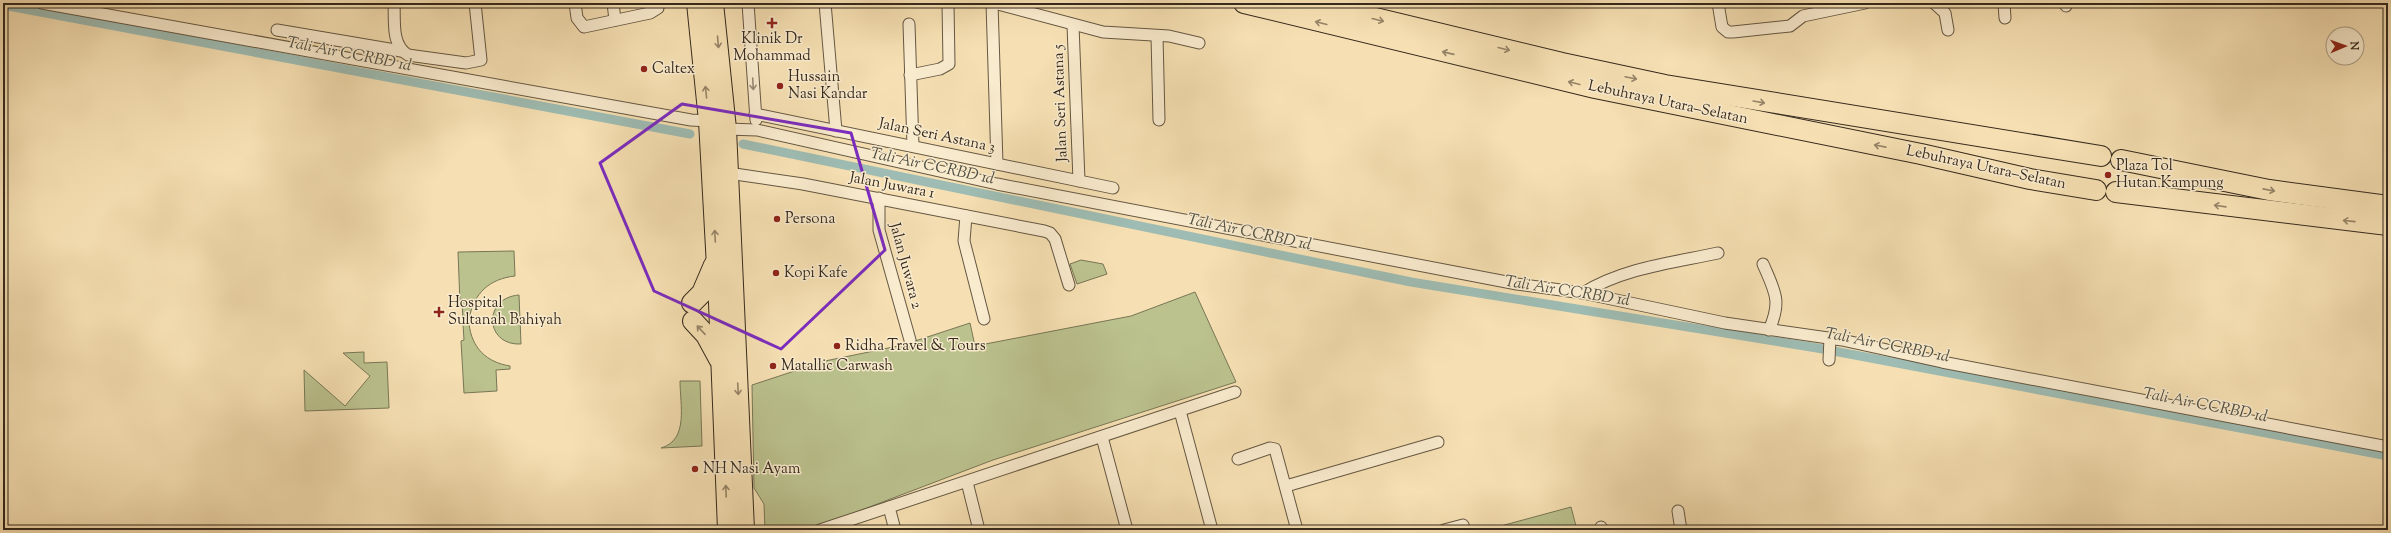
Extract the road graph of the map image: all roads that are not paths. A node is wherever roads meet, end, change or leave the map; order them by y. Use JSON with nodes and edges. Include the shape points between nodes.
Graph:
{"nodes":[{"id":1,"x":42,"y":3,"type":"edge"},
{"id":2,"x":394,"y":3,"type":"edge"},
{"id":3,"x":474,"y":3,"type":"edge"},
{"id":4,"x":575,"y":3,"type":"edge"},
{"id":5,"x":613,"y":3,"type":"edge"},
{"id":6,"x":658,"y":3,"type":"edge"},
{"id":7,"x":697,"y":3,"type":"edge"},
{"id":8,"x":714,"y":3,"type":"edge"},
{"id":9,"x":748,"y":3,"type":"edge"},
{"id":10,"x":825,"y":3,"type":"edge"},
{"id":11,"x":948,"y":3,"type":"edge"},
{"id":12,"x":993,"y":3,"type":"edge"},
{"id":13,"x":1244,"y":3,"type":"edge"},
{"id":14,"x":1313,"y":3,"type":"edge"},
{"id":15,"x":1718,"y":3,"type":"edge"},
{"id":16,"x":1865,"y":3,"type":"edge"},
{"id":17,"x":1934,"y":3,"type":"edge"},
{"id":18,"x":2004,"y":3,"type":"edge"},
{"id":19,"x":2005,"y":18,"type":"dead end"},
{"id":20,"x":615,"y":20,"type":"junction"},
{"id":21,"x":909,"y":24,"type":"dead end"},
{"id":22,"x":1073,"y":25,"type":"junction"},
{"id":23,"x":277,"y":30,"type":"dead end"},
{"id":24,"x":1948,"y":30,"type":"dead end"},
{"id":25,"x":1157,"y":36,"type":"junction"},
{"id":26,"x":1199,"y":43,"type":"dead end"},
{"id":27,"x":401,"y":51,"type":"junction"},
{"id":28,"x":910,"y":75,"type":"junction"},
{"id":29,"x":755,"y":114,"type":"junction"},
{"id":30,"x":1159,"y":120,"type":"dead end"},
{"id":31,"x":717,"y":125,"type":"junction"},
{"id":32,"x":757,"y":130,"type":"junction"},
{"id":33,"x":836,"y":131,"type":"junction"},
{"id":34,"x":913,"y":146,"type":"junction"},
{"id":35,"x":2101,"y":156,"type":"dead end"},
{"id":36,"x":2121,"y":160,"type":"dead end"},
{"id":37,"x":998,"y":164,"type":"junction"},
{"id":38,"x":728,"y":173,"type":"junction"},
{"id":39,"x":1079,"y":180,"type":"junction"},
{"id":40,"x":1113,"y":188,"type":"dead end"},
{"id":41,"x":879,"y":198,"type":"junction"},
{"id":42,"x":2388,"y":206,"type":"edge"},
{"id":43,"x":966,"y":216,"type":"junction"},
{"id":44,"x":2388,"y":226,"type":"edge"},
{"id":45,"x":1718,"y":253,"type":"dead end"},
{"id":46,"x":717,"y":258,"type":"junction"},
{"id":47,"x":1763,"y":264,"type":"dead end"},
{"id":48,"x":1069,"y":285,"type":"dead end"},
{"id":49,"x":1583,"y":293,"type":"junction"},
{"id":50,"x":727,"y":311,"type":"junction"},
{"id":51,"x":984,"y":319,"type":"dead end"},
{"id":52,"x":1769,"y":330,"type":"junction"},
{"id":53,"x":910,"y":340,"type":"dead end"},
{"id":54,"x":722,"y":365,"type":"junction"},
{"id":55,"x":1235,"y":392,"type":"dead end"},
{"id":56,"x":1180,"y":411,"type":"junction"},
{"id":57,"x":1102,"y":437,"type":"junction"},
{"id":58,"x":1438,"y":442,"type":"dead end"},
{"id":59,"x":2388,"y":447,"type":"edge"},
{"id":60,"x":1238,"y":459,"type":"dead end"},
{"id":61,"x":967,"y":482,"type":"junction"},
{"id":62,"x":1286,"y":486,"type":"junction"},
{"id":63,"x":889,"y":507,"type":"junction"},
{"id":64,"x":1678,"y":511,"type":"dead end"},
{"id":65,"x":1463,"y":525,"type":"dead end"},
{"id":66,"x":728,"y":530,"type":"edge"},
{"id":67,"x":744,"y":530,"type":"edge"},
{"id":68,"x":820,"y":530,"type":"edge"},
{"id":69,"x":895,"y":530,"type":"edge"},
{"id":70,"x":979,"y":530,"type":"edge"},
{"id":71,"x":1127,"y":530,"type":"edge"},
{"id":72,"x":1212,"y":530,"type":"edge"},
{"id":73,"x":1297,"y":530,"type":"edge"},
{"id":74,"x":1444,"y":530,"type":"edge"},
{"id":75,"x":1681,"y":530,"type":"edge"}],
"edges":[{"from":1,"to":31,"type":"street"},
{"from":2,"to":27,"type":"street","via":[[396,44]]},
{"from":3,"to":27,"type":"street","via":[[480,60],[466,63],[445,61],[408,55]]},
{"from":4,"to":20,"type":"street","via":[[576,18],[584,26]]},
{"from":5,"to":20,"type":"street"},
{"from":6,"to":20,"type":"street","via":[[658,8],[650,13]]},
{"from":31,"to":7,"type":"highway","one_way":true},
{"from":8,"to":31,"type":"highway","one_way":true},
{"from":9,"to":29,"type":"street","one_way":true},
{"from":10,"to":33,"type":"street"},
{"from":11,"to":28,"type":"street","via":[[949,64]]},
{"from":12,"to":22,"type":"street"},
{"from":12,"to":37,"type":"street"},
{"from":44,"to":13,"type":"highway","name":"Lebuhraya Utara–Selatan","one_way":true,"via":[[2106,191],[2030,179],[1921,154],[1595,88]]},
{"from":14,"to":35,"type":"highway","name":"Lebuhraya Utara–Selatan","one_way":true,"via":[[1665,85]]},
{"from":15,"to":16,"type":"street","via":[[1720,24],[1725,30],[1733,32],[1787,27],[1803,16]]},
{"from":17,"to":24,"type":"street","via":[[1945,13]]},
{"from":18,"to":19,"type":"street"},
{"from":21,"to":28,"type":"street"},
{"from":22,"to":25,"type":"street","via":[[1114,34]]},
{"from":22,"to":39,"type":"street","name":"Jalan Seri Astana 5"},
{"from":23,"to":27,"type":"street"},
{"from":25,"to":26,"type":"street"},
{"from":25,"to":30,"type":"street"},
{"from":28,"to":34,"type":"street"},
{"from":29,"to":32,"type":"street"},
{"from":29,"to":33,"type":"street","name":"Jalan Seri Astana 3"},
{"from":31,"to":32,"type":"street"},
{"from":31,"to":38,"type":"highway"},
{"from":46,"to":31,"type":"highway","one_way":true},
{"from":32,"to":49,"type":"street","via":[[997,184],[1517,284]]},
{"from":33,"to":34,"type":"street","name":"Jalan Seri Astana 3"},
{"from":34,"to":37,"type":"street","name":"Jalan Seri Astana 3"},
{"from":36,"to":42,"type":"highway","one_way":true,"via":[[2270,190]]},
{"from":37,"to":39,"type":"street","name":"Jalan Seri Astana 3"},
{"from":38,"to":41,"type":"street","name":"Jalan Juwara 1","via":[[754,175]]},
{"from":38,"to":50,"type":"highway"},
{"from":39,"to":40,"type":"street","name":"Jalan Seri Astana 3"},
{"from":41,"to":43,"type":"street","name":"Jalan Juwara 1"},
{"from":41,"to":53,"type":"street","name":"Jalan Juwara 2","via":[[879,230]]},
{"from":43,"to":48,"type":"street","name":"Jalan Juwara 1","via":[[1050,233],[1061,253]]},
{"from":43,"to":51,"type":"street","via":[[964,241]]},
{"from":45,"to":49,"type":"street","via":[[1663,262],[1608,280]]},
{"from":46,"to":50,"type":"highway"},
{"from":54,"to":46,"type":"highway","one_way":true,"via":[[713,345],[692,312]]},
{"from":47,"to":52,"type":"street","via":[[1777,302],[1776,314]]},
{"from":49,"to":52,"type":"street"},
{"from":50,"to":54,"type":"highway"},
{"from":50,"to":67,"type":"highway","one_way":true},
{"from":52,"to":59,"type":"street","via":[[1830,350],[1965,366]]},
{"from":66,"to":54,"type":"highway","one_way":true},
{"from":55,"to":56,"type":"street"},
{"from":56,"to":57,"type":"street"},
{"from":56,"to":72,"type":"street"},
{"from":57,"to":61,"type":"street"},
{"from":57,"to":71,"type":"street"},
{"from":58,"to":62,"type":"street"},
{"from":60,"to":62,"type":"street","via":[[1267,449],[1275,449]]},
{"from":61,"to":63,"type":"street"},
{"from":61,"to":70,"type":"street"},
{"from":62,"to":73,"type":"street"},
{"from":63,"to":68,"type":"street"},
{"from":63,"to":69,"type":"street"},
{"from":64,"to":75,"type":"street"},
{"from":65,"to":74,"type":"street"}]}
